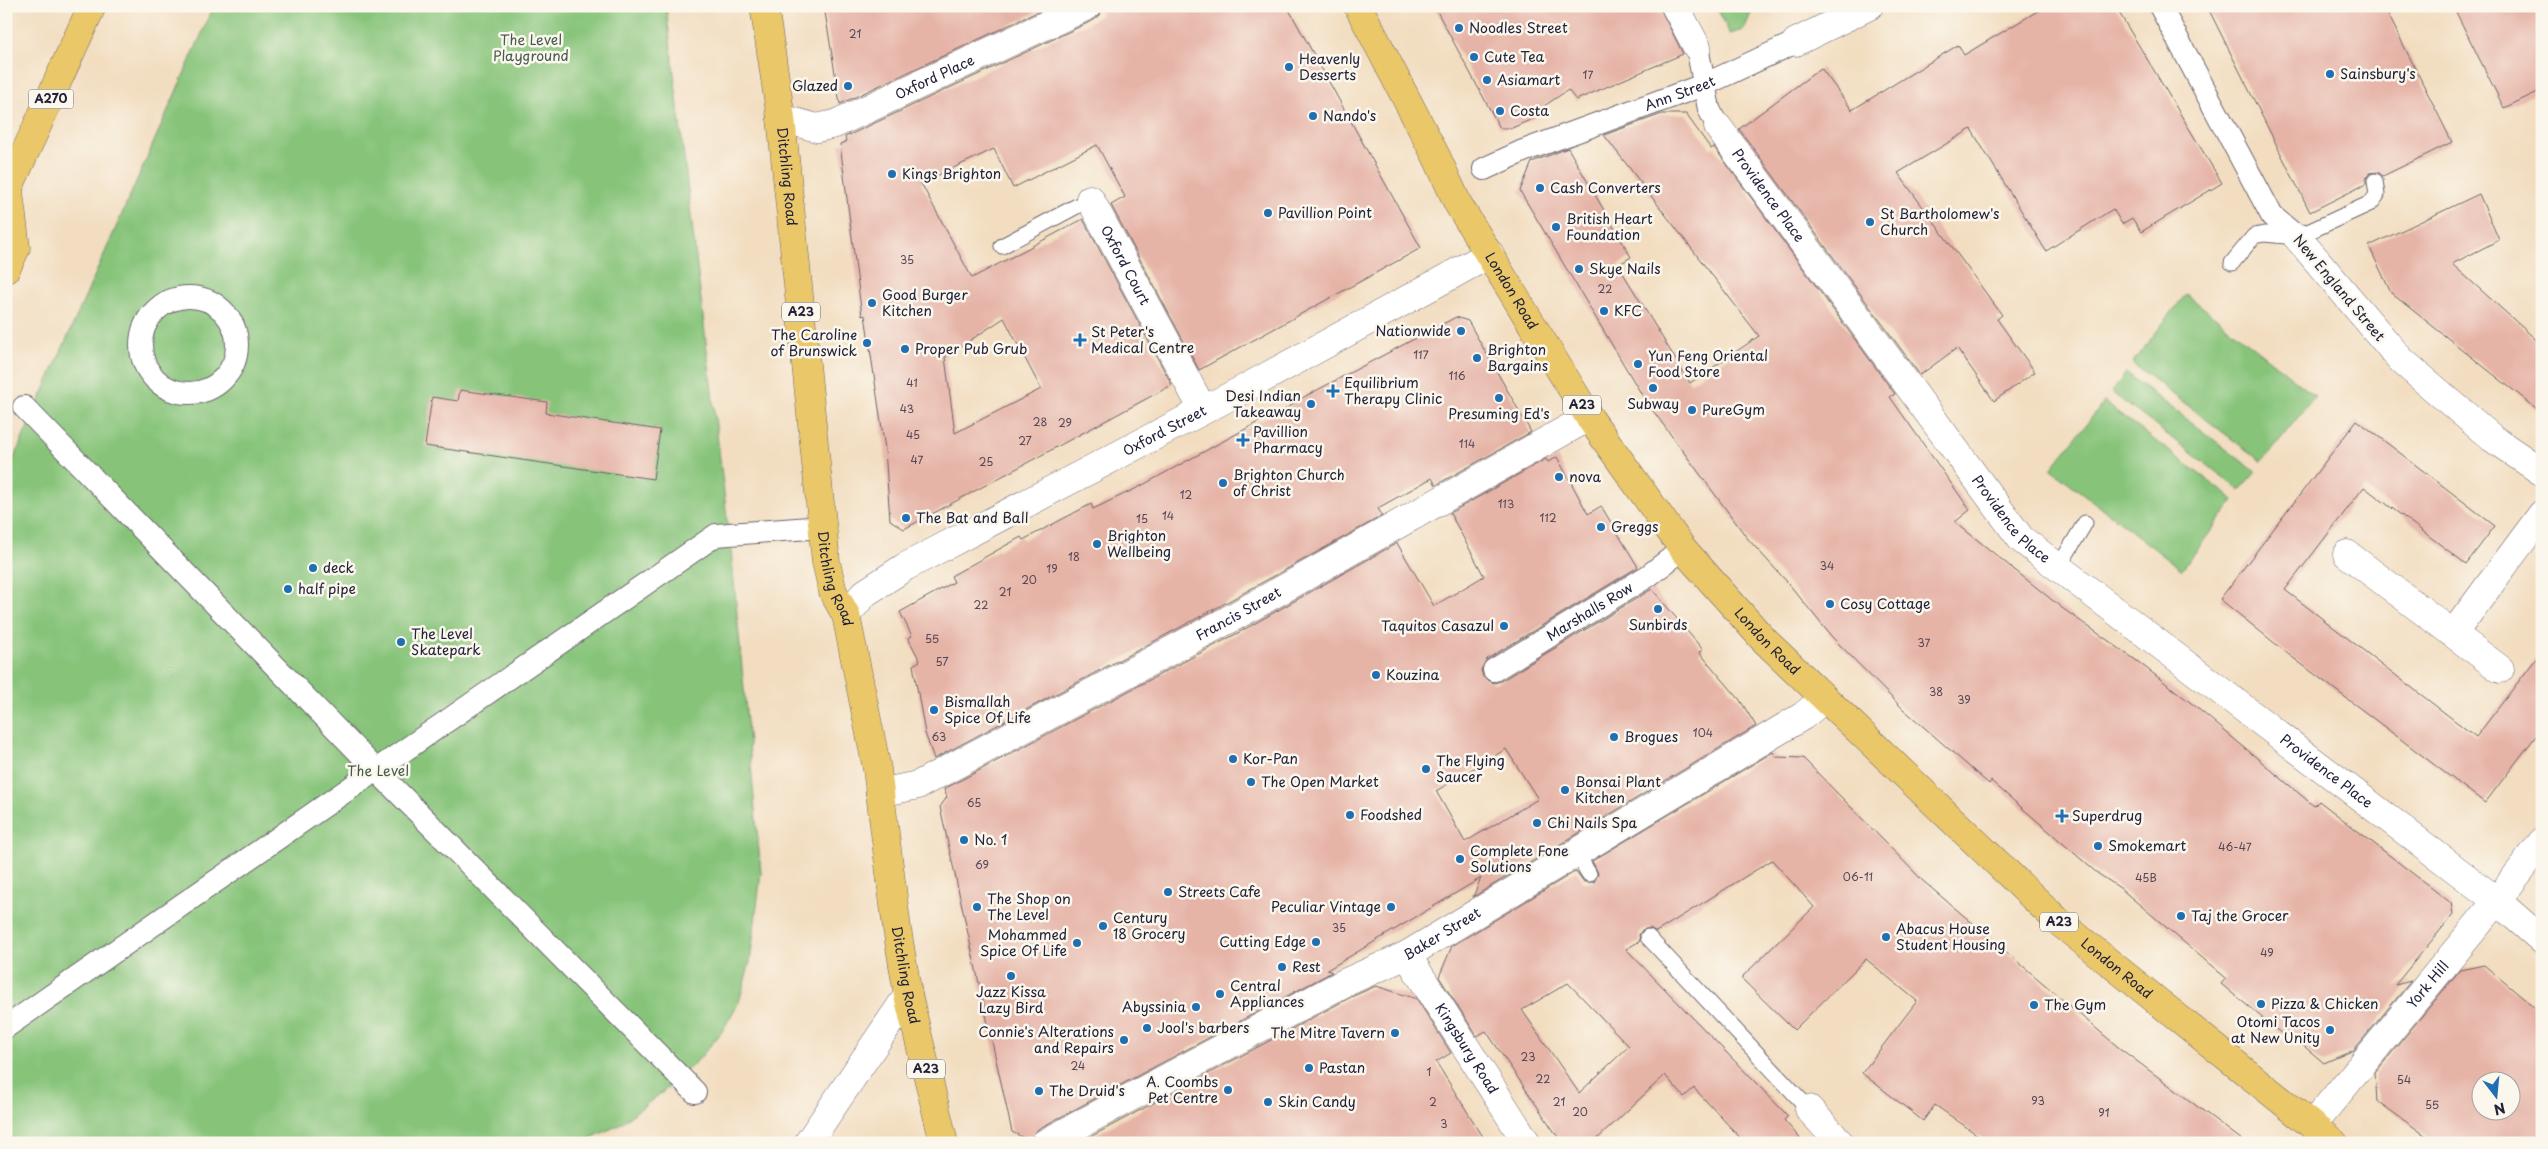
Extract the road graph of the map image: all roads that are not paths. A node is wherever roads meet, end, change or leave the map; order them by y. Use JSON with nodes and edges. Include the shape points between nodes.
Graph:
{"nodes":[{"id":1,"x":92,"y":6,"type":"edge"},
{"id":2,"x":764,"y":6,"type":"edge"},
{"id":3,"x":1087,"y":6,"type":"edge"},
{"id":4,"x":1358,"y":6,"type":"edge"},
{"id":5,"x":1676,"y":6,"type":"edge"},
{"id":6,"x":1869,"y":6,"type":"edge"},
{"id":7,"x":2160,"y":6,"type":"edge"},
{"id":8,"x":1796,"y":42,"type":"joint"},
{"id":9,"x":1696,"y":47,"type":"joint"},
{"id":10,"x":1706,"y":84,"type":"junction"},
{"id":11,"x":781,"y":118,"type":"junction"},
{"id":12,"x":1718,"y":127,"type":"joint"},
{"id":13,"x":1484,"y":169,"type":"dead end"},
{"id":14,"x":2376,"y":181,"type":"dead end"},
{"id":15,"x":8,"y":193,"type":"edge"},
{"id":16,"x":1090,"y":200,"type":"joint"},
{"id":17,"x":2297,"y":236,"type":"junction"},
{"id":18,"x":1002,"y":246,"type":"dead end"},
{"id":19,"x":1490,"y":254,"type":"junction"},
{"id":20,"x":2232,"y":263,"type":"dead end"},
{"id":21,"x":6,"y":269,"type":"edge"},
{"id":22,"x":176,"y":299,"type":"joint"},
{"id":23,"x":24,"y":407,"type":"dead end"},
{"id":24,"x":1203,"y":410,"type":"junction"},
{"id":25,"x":1589,"y":416,"type":"junction"},
{"id":26,"x":2542,"y":472,"type":"edge"},
{"id":27,"x":2542,"y":514,"type":"edge"},
{"id":28,"x":2085,"y":523,"type":"dead end"},
{"id":29,"x":822,"y":527,"type":"junction"},
{"id":30,"x":1683,"y":549,"type":"junction"},
{"id":31,"x":2347,"y":554,"type":"dead end"},
{"id":32,"x":2058,"y":568,"type":"junction"},
{"id":33,"x":846,"y":615,"type":"junction"},
{"id":34,"x":2453,"y":634,"type":"junction"},
{"id":35,"x":2500,"y":669,"type":"dead end"},
{"id":36,"x":1494,"y":670,"type":"dead end"},
{"id":37,"x":1824,"y":699,"type":"junction"},
{"id":38,"x":376,"y":770,"type":"junction"},
{"id":39,"x":880,"y":793,"type":"junction"},
{"id":40,"x":2542,"y":842,"type":"edge"},
{"id":41,"x":2497,"y":901,"type":"junction"},
{"id":42,"x":1648,"y":937,"type":"dead end"},
{"id":43,"x":2542,"y":940,"type":"edge"},
{"id":44,"x":1407,"y":955,"type":"junction"},
{"id":45,"x":908,"y":995,"type":"junction"},
{"id":46,"x":6,"y":1026,"type":"edge"},
{"id":47,"x":695,"y":1092,"type":"dead end"},
{"id":48,"x":1808,"y":1108,"type":"joint"},
{"id":49,"x":2312,"y":1125,"type":"junction"},
{"id":50,"x":808,"y":1143,"type":"edge"},
{"id":51,"x":944,"y":1143,"type":"edge"},
{"id":52,"x":1046,"y":1143,"type":"edge"},
{"id":53,"x":1527,"y":1143,"type":"edge"},
{"id":54,"x":1840,"y":1143,"type":"edge"},
{"id":55,"x":2334,"y":1143,"type":"edge"}],
"edges":[{"from":1,"to":15,"type":"main road","number":"A270"},
{"from":2,"to":11,"type":"main road","name":"Ditchling Road","number":"A23"},
{"from":3,"to":11,"type":"street","name":"Oxford Place","via":[[834,124],[817,128]]},
{"from":4,"to":19,"type":"main road","name":"London Road","number":"A23","via":[[1458,204]]},
{"from":5,"to":9,"type":"street","name":"Providence Place"},
{"from":6,"to":8,"type":"street","name":"Ann Street"},
{"from":7,"to":17,"type":"street","name":"New England Street","via":[[2272,216]]},
{"from":8,"to":10,"type":"street","name":"Ann Street"},
{"from":9,"to":10,"type":"street","name":"Providence Place"},
{"from":10,"to":12,"type":"street","name":"Providence Place","via":[[1709,109]]},
{"from":10,"to":13,"type":"street","name":"Ann Street","via":[[1524,151]]},
{"from":11,"to":29,"type":"main road","name":"Ditchling Road","number":"A23"},
{"from":12,"to":32,"type":"street","name":"Providence Place","via":[[1991,502],[2021,539]]},
{"from":14,"to":17,"type":"lane","via":[[2377,195],[2371,203]]},
{"from":15,"to":21,"type":"main road","number":"A270","via":[[16,248]]},
{"from":16,"to":18,"type":"lane"},
{"from":16,"to":24,"type":"street","name":"Oxford Court"},
{"from":17,"to":20,"type":"lane","via":[[2254,236]]},
{"from":17,"to":26,"type":"street","name":"New England Street","via":[[2400,360],[2492,438]]},
{"from":19,"to":24,"type":"street","name":"Oxford Street"},
{"from":19,"to":25,"type":"main road","name":"London Road","number":"A23"},
{"from":22,"to":22,"type":"street","via":[[192,297],[208,301],[222,310],[237,339],[236,356],[229,371],[218,384],[203,391],[178,391],[156,380],[146,367],[141,350],[142,334],[149,319],[160,306]]},
{"from":23,"to":38,"type":"street"},
{"from":24,"to":33,"type":"street","name":"Oxford Street","via":[[905,567],[865,593]]},
{"from":25,"to":30,"type":"main road","name":"London Road","number":"A23"},
{"from":25,"to":39,"type":"street","name":"Francis Street","via":[[1228,620],[935,776],[918,785]]},
{"from":27,"to":34,"type":"street"},
{"from":28,"to":32,"type":"lane"},
{"from":29,"to":33,"type":"main road","name":"Ditchling Road","number":"A23","via":[[831,584]]},
{"from":29,"to":38,"type":"street","via":[[716,535]]},
{"from":30,"to":36,"type":"street","name":"Marshalls Row","via":[[1648,576]]},
{"from":30,"to":37,"type":"main road","name":"London Road","number":"A23","via":[[1763,639]]},
{"from":31,"to":34,"type":"street"},
{"from":32,"to":41,"type":"street","name":"Providence Place"},
{"from":33,"to":39,"type":"main road","name":"Ditchling Road","number":"A23"},
{"from":34,"to":35,"type":"street"},
{"from":37,"to":44,"type":"street","name":"Baker Street","via":[[1582,863]]},
{"from":37,"to":49,"type":"main road","name":"London Road","number":"A23","via":[[2058,922]]},
{"from":38,"to":46,"type":"street"},
{"from":38,"to":47,"type":"street"},
{"from":39,"to":45,"type":"main road","name":"Ditchling Road","number":"A23"},
{"from":40,"to":41,"type":"street","name":"York Hill"},
{"from":41,"to":43,"type":"street","name":"Providence Place"},
{"from":41,"to":49,"type":"street","name":"York Hill"},
{"from":42,"to":48,"type":"lane"},
{"from":44,"to":52,"type":"street","name":"Baker Street","via":[[1344,983]]},
{"from":44,"to":53,"type":"street","name":"Kingsbury Road"},
{"from":45,"to":50,"type":"street"},
{"from":45,"to":51,"type":"main road","name":"Ditchling Road","number":"A23"},
{"from":48,"to":54,"type":"street"},
{"from":49,"to":55,"type":"main road","name":"London Road","number":"A23"}]}
